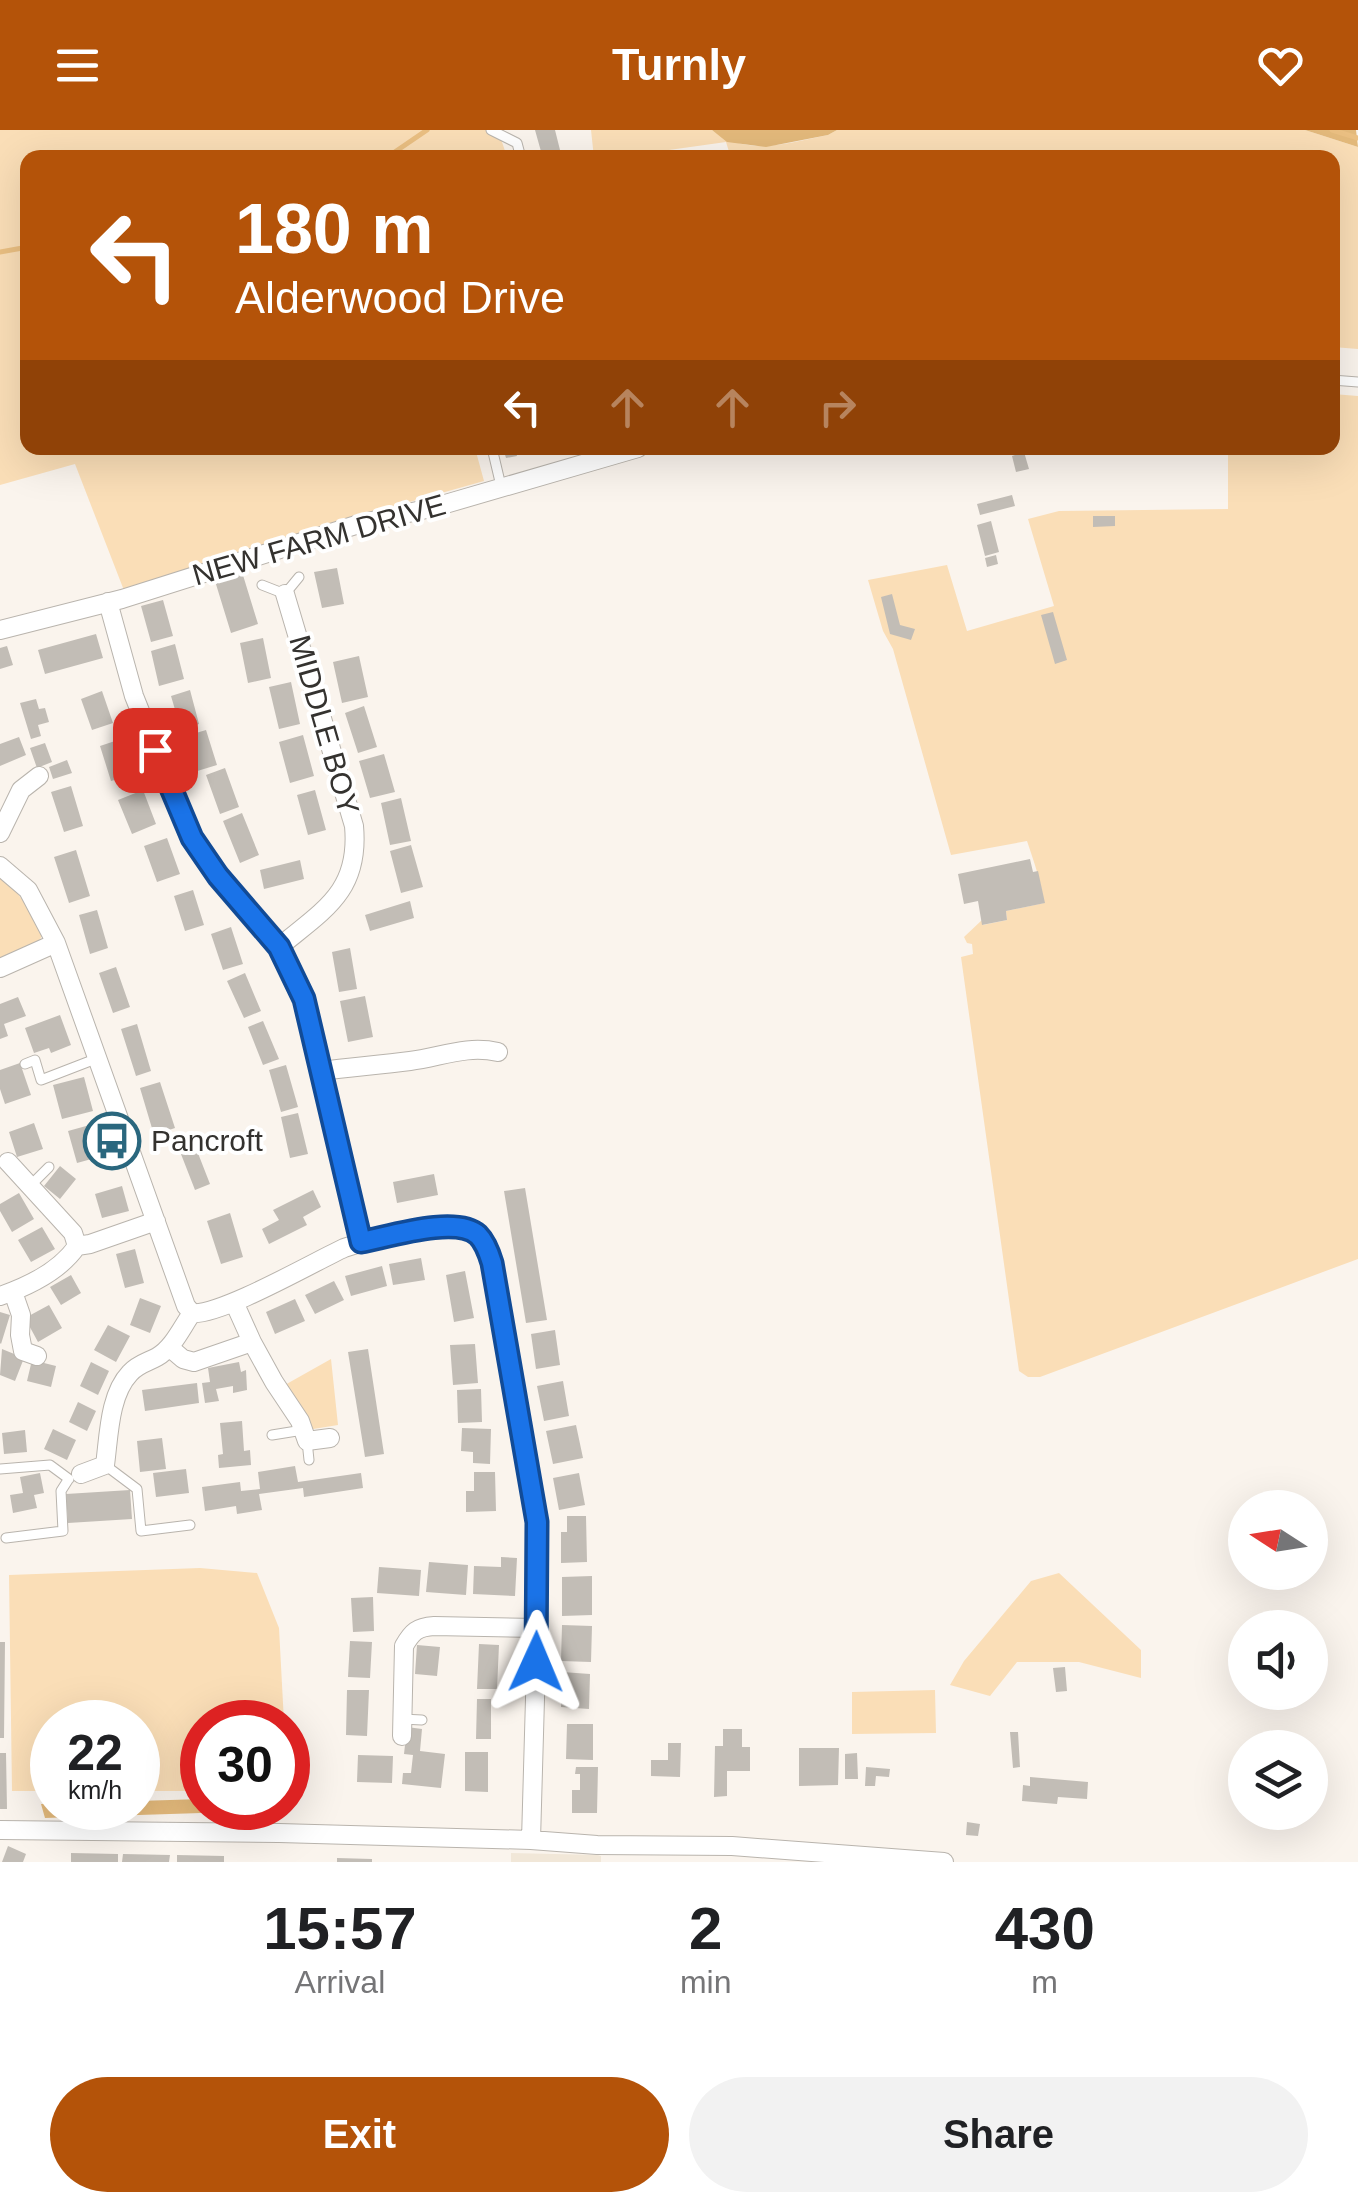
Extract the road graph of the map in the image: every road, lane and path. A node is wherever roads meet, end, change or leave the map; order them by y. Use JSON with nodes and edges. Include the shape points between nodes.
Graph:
{"nodes":[{"id":1,"x":491,"y":130,"type":"edge"},
{"id":2,"x":519,"y":150,"type":"edge"},
{"id":3,"x":494,"y":455,"type":"edge"},
{"id":4,"x":613,"y":455,"type":"edge"},
{"id":5,"x":501,"y":486,"type":"junction"},
{"id":6,"x":299,"y":578,"type":"dead end"},
{"id":7,"x":262,"y":584,"type":"dead end"},
{"id":8,"x":286,"y":594,"type":"junction"},
{"id":9,"x":108,"y":602,"type":"junction"},
{"id":10,"x":0,"y":630,"type":"edge"},
{"id":11,"x":40,"y":776,"type":"dead end"},
{"id":12,"x":0,"y":832,"type":"edge"},
{"id":13,"x":0,"y":866,"type":"edge"},
{"id":14,"x":56,"y":943,"type":"junction"},
{"id":15,"x":279,"y":947,"type":"junction"},
{"id":16,"x":0,"y":968,"type":"edge"},
{"id":17,"x":498,"y":1052,"type":"dead end"},
{"id":18,"x":98,"y":1058,"type":"junction"},
{"id":19,"x":25,"y":1064,"type":"dead end"},
{"id":20,"x":321,"y":1071,"type":"junction"},
{"id":21,"x":4,"y":1160,"type":"edge"},
{"id":22,"x":49,"y":1166,"type":"dead end"},
{"id":23,"x":30,"y":1186,"type":"junction"},
{"id":24,"x":156,"y":1221,"type":"junction"},
{"id":25,"x":361,"y":1242,"type":"junction"},
{"id":26,"x":78,"y":1246,"type":"junction"},
{"id":27,"x":6,"y":1294,"type":"edge"},
{"id":28,"x":234,"y":1302,"type":"junction"},
{"id":29,"x":192,"y":1313,"type":"junction"},
{"id":30,"x":252,"y":1342,"type":"junction"},
{"id":31,"x":168,"y":1348,"type":"junction"},
{"id":32,"x":37,"y":1356,"type":"dead end"},
{"id":33,"x":272,"y":1435,"type":"dead end"},
{"id":34,"x":330,"y":1438,"type":"dead end"},
{"id":35,"x":306,"y":1444,"type":"junction"},
{"id":36,"x":105,"y":1465,"type":"junction"},
{"id":37,"x":0,"y":1469,"type":"edge"},
{"id":38,"x":74,"y":1477,"type":"junction"},
{"id":39,"x":190,"y":1525,"type":"dead end"},
{"id":40,"x":6,"y":1538,"type":"dead end"},
{"id":41,"x":537,"y":1628,"type":"junction"},
{"id":42,"x":422,"y":1720,"type":"dead end"},
{"id":43,"x":402,"y":1727,"type":"joint"},
{"id":44,"x":0,"y":1830,"type":"edge"},
{"id":45,"x":531,"y":1840,"type":"junction"},
{"id":46,"x":944,"y":1862,"type":"edge"}],
"edges":[{"from":1,"to":2,"type":"lane"},
{"from":3,"to":5,"type":"lane"},
{"from":4,"to":5,"type":"street","name":"NEW FARM DRIVE"},
{"from":5,"to":9,"type":"street","name":"NEW FARM DRIVE"},
{"from":6,"to":8,"type":"lane"},
{"from":7,"to":8,"type":"lane"},
{"from":8,"to":15,"type":"street","name":"MIDDLE BOY","via":[[356,848],[352,869],[328,907]]},
{"from":9,"to":10,"type":"street","name":"NEW FARM DRIVE"},
{"from":9,"to":15,"type":"street","via":[[134,696],[192,838]]},
{"from":11,"to":12,"type":"street","via":[[22,790]]},
{"from":13,"to":14,"type":"street","via":[[28,890]]},
{"from":14,"to":16,"type":"street"},
{"from":14,"to":18,"type":"street"},
{"from":15,"to":20,"type":"street","via":[[304,999]]},
{"from":17,"to":20,"type":"street","via":[[477,1048]]},
{"from":18,"to":19,"type":"lane","via":[[42,1080],[35,1060]]},
{"from":18,"to":24,"type":"street"},
{"from":20,"to":25,"type":"street"},
{"from":21,"to":23,"type":"street"},
{"from":22,"to":23,"type":"lane"},
{"from":23,"to":26,"type":"street"},
{"from":24,"to":26,"type":"street"},
{"from":24,"to":29,"type":"street"},
{"from":25,"to":28,"type":"street"},
{"from":25,"to":41,"type":"street","via":[[444,1226],[477,1234],[488,1249],[537,1522]]},
{"from":26,"to":27,"type":"street","via":[[42,1278]]},
{"from":27,"to":32,"type":"street","via":[[21,1315],[23,1350]]},
{"from":28,"to":29,"type":"street"},
{"from":28,"to":30,"type":"street"},
{"from":29,"to":31,"type":"street"},
{"from":30,"to":31,"type":"street","via":[[194,1362]]},
{"from":30,"to":35,"type":"street","via":[[300,1421]]},
{"from":31,"to":36,"type":"street","via":[[122,1384]]},
{"from":33,"to":35,"type":"lane"},
{"from":34,"to":35,"type":"street"},
{"from":36,"to":38,"type":"street"},
{"from":36,"to":39,"type":"lane","via":[[137,1489],[141,1531]]},
{"from":37,"to":38,"type":"lane","via":[[50,1465]]},
{"from":38,"to":40,"type":"lane","via":[[61,1491],[63,1531]]},
{"from":41,"to":43,"type":"street","via":[[420,1627],[410,1634]]},
{"from":41,"to":45,"type":"street"},
{"from":42,"to":43,"type":"lane"},
{"from":44,"to":45,"type":"street"},
{"from":45,"to":46,"type":"street"}]}
